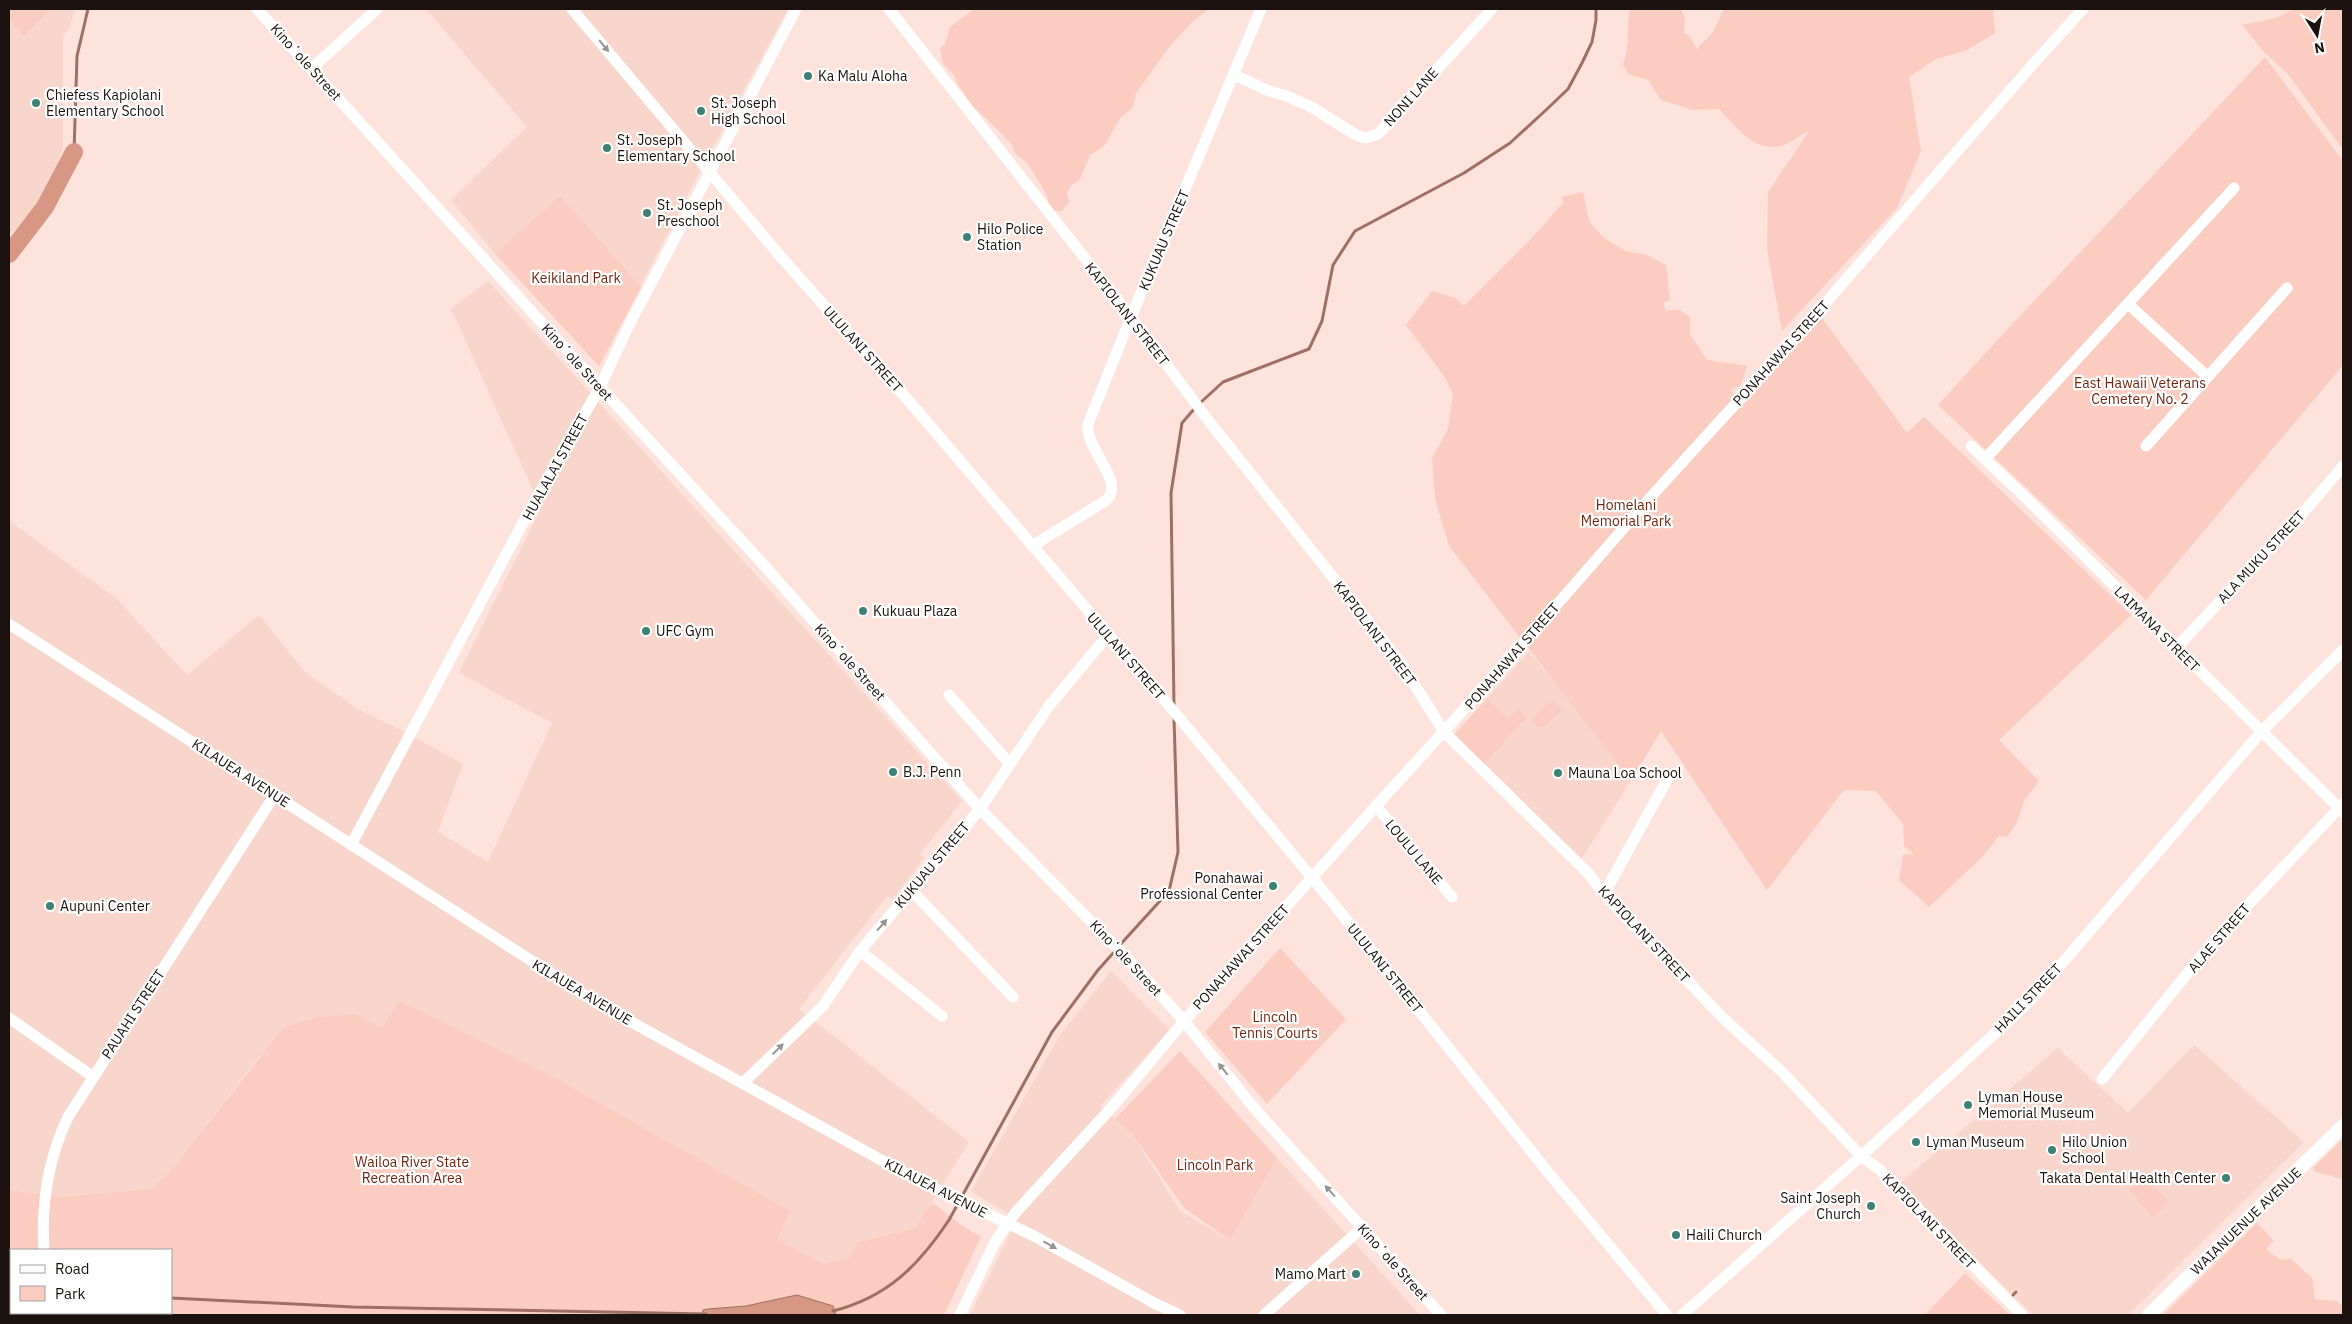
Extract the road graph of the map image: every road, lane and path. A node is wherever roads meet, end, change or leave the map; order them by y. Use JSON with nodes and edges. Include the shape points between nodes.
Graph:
{"nodes":[{"id":1,"x":257,"y":9,"type":"edge"},
{"id":2,"x":377,"y":9,"type":"edge"},
{"id":3,"x":572,"y":9,"type":"edge"},
{"id":4,"x":796,"y":9,"type":"edge"},
{"id":5,"x":889,"y":9,"type":"edge"},
{"id":6,"x":1261,"y":9,"type":"edge"},
{"id":7,"x":1492,"y":9,"type":"edge"},
{"id":8,"x":2083,"y":9,"type":"edge"},
{"id":9,"x":312,"y":68,"type":"junction"},
{"id":10,"x":1234,"y":75,"type":"junction"},
{"id":11,"x":709,"y":171,"type":"junction"},
{"id":12,"x":2234,"y":188,"type":"dead end"},
{"id":13,"x":2287,"y":288,"type":"dead end"},
{"id":14,"x":2128,"y":304,"type":"junction"},
{"id":15,"x":1131,"y":317,"type":"junction"},
{"id":16,"x":2207,"y":376,"type":"junction"},
{"id":17,"x":600,"y":387,"type":"junction"},
{"id":18,"x":1971,"y":446,"type":"dead end"},
{"id":19,"x":2146,"y":446,"type":"dead end"},
{"id":20,"x":1985,"y":459,"type":"junction"},
{"id":21,"x":2343,"y":466,"type":"edge"},
{"id":22,"x":1032,"y":546,"type":"junction"},
{"id":23,"x":9,"y":624,"type":"edge"},
{"id":24,"x":1108,"y":635,"type":"junction"},
{"id":25,"x":2177,"y":648,"type":"junction"},
{"id":26,"x":2343,"y":650,"type":"edge"},
{"id":27,"x":949,"y":695,"type":"dead end"},
{"id":28,"x":1444,"y":732,"type":"junction"},
{"id":29,"x":2261,"y":732,"type":"junction"},
{"id":30,"x":1010,"y":764,"type":"junction"},
{"id":31,"x":1669,"y":776,"type":"dead end"},
{"id":32,"x":274,"y":796,"type":"junction"},
{"id":33,"x":1376,"y":806,"type":"junction"},
{"id":34,"x":2342,"y":808,"type":"edge"},
{"id":35,"x":980,"y":809,"type":"junction"},
{"id":36,"x":351,"y":844,"type":"junction"},
{"id":37,"x":1312,"y":879,"type":"junction"},
{"id":38,"x":912,"y":891,"type":"junction"},
{"id":39,"x":1604,"y":894,"type":"junction"},
{"id":40,"x":1452,"y":897,"type":"dead end"},
{"id":41,"x":860,"y":951,"type":"junction"},
{"id":42,"x":1013,"y":997,"type":"dead end"},
{"id":43,"x":942,"y":1016,"type":"dead end"},
{"id":44,"x":9,"y":1018,"type":"edge"},
{"id":45,"x":1184,"y":1021,"type":"junction"},
{"id":46,"x":92,"y":1076,"type":"junction"},
{"id":47,"x":2102,"y":1079,"type":"dead end"},
{"id":48,"x":743,"y":1083,"type":"junction"},
{"id":49,"x":2343,"y":1126,"type":"edge"},
{"id":50,"x":1861,"y":1156,"type":"junction"},
{"id":51,"x":1006,"y":1224,"type":"junction"},
{"id":52,"x":1363,"y":1227,"type":"junction"},
{"id":53,"x":44,"y":1249,"type":"edge"},
{"id":54,"x":1154,"y":1303,"type":"junction"},
{"id":55,"x":960,"y":1315,"type":"edge"},
{"id":56,"x":1164,"y":1315,"type":"edge"},
{"id":57,"x":1180,"y":1315,"type":"edge"},
{"id":58,"x":1264,"y":1315,"type":"edge"},
{"id":59,"x":1441,"y":1315,"type":"edge"},
{"id":60,"x":1667,"y":1315,"type":"edge"},
{"id":61,"x":1682,"y":1315,"type":"edge"},
{"id":62,"x":2022,"y":1315,"type":"edge"},
{"id":63,"x":2149,"y":1315,"type":"edge"}],
"edges":[{"from":1,"to":9,"type":"street","name":"Kinoʻole Street"},
{"from":2,"to":9,"type":"street"},
{"from":3,"to":11,"type":"street","name":"ULULANI STREET","one_way":true},
{"from":4,"to":11,"type":"street","name":"HUALALAI STREET"},
{"from":5,"to":15,"type":"street","name":"KAPIOLANI STREET"},
{"from":6,"to":10,"type":"street","name":"KUKUAU STREET"},
{"from":7,"to":10,"type":"street","name":"NONI LANE","via":[[1373,137],[1356,135],[1313,108]]},
{"from":8,"to":28,"type":"street","name":"PONAHAWAI STREET"},
{"from":9,"to":17,"type":"street","name":"Kinoʻole Street"},
{"from":10,"to":15,"type":"street","name":"KUKUAU STREET"},
{"from":11,"to":17,"type":"street","name":"HUALALAI STREET"},
{"from":11,"to":22,"type":"street","name":"ULULANI STREET"},
{"from":12,"to":14,"type":"street"},
{"from":13,"to":16,"type":"street"},
{"from":14,"to":16,"type":"street"},
{"from":14,"to":20,"type":"street"},
{"from":15,"to":22,"type":"street","name":"KUKUAU STREET","via":[[1088,428],[1090,442],[1112,482],[1111,494],[1105,501]]},
{"from":15,"to":28,"type":"street","name":"KAPIOLANI STREET","via":[[1208,420],[1401,663]]},
{"from":16,"to":19,"type":"street"},
{"from":17,"to":35,"type":"street","name":"Kinoʻole Street","via":[[762,563]]},
{"from":17,"to":36,"type":"street","name":"HUALALAI STREET","via":[[532,506]]},
{"from":18,"to":20,"type":"street","name":"LAIMANA STREET"},
{"from":20,"to":25,"type":"street","name":"LAIMANA STREET"},
{"from":21,"to":25,"type":"street","name":"ALA MUKU STREET"},
{"from":22,"to":24,"type":"street","name":"ULULANI STREET"},
{"from":23,"to":32,"type":"street","name":"KILAUEA AVENUE"},
{"from":24,"to":30,"type":"street","name":"KUKUAU STREET","via":[[1049,706]]},
{"from":24,"to":37,"type":"street","name":"ULULANI STREET"},
{"from":25,"to":29,"type":"street","name":"LAIMANA STREET"},
{"from":26,"to":29,"type":"street","name":"HAILI STREET"},
{"from":27,"to":30,"type":"street"},
{"from":28,"to":33,"type":"street","name":"PONAHAWAI STREET"},
{"from":28,"to":39,"type":"street","name":"KAPIOLANI STREET","via":[[1588,873]]},
{"from":29,"to":34,"type":"street","name":"LAIMANA STREET"},
{"from":29,"to":50,"type":"street","name":"HAILI STREET","via":[[2028,1002]]},
{"from":30,"to":35,"type":"street","name":"KUKUAU STREET"},
{"from":31,"to":39,"type":"street"},
{"from":32,"to":36,"type":"street","name":"KILAUEA AVENUE"},
{"from":32,"to":46,"type":"street","name":"PAUAHI STREET"},
{"from":33,"to":37,"type":"street","name":"PONAHAWAI STREET"},
{"from":33,"to":40,"type":"street","name":"LOULU LANE"},
{"from":34,"to":47,"type":"street","name":"ALAE STREET","via":[[2212,943]]},
{"from":35,"to":38,"type":"street","name":"KUKUAU STREET"},
{"from":35,"to":45,"type":"street","name":"Kinoʻole Street","via":[[1104,934]]},
{"from":36,"to":48,"type":"street","name":"KILAUEA AVENUE","via":[[584,995]]},
{"from":37,"to":45,"type":"street","name":"PONAHAWAI STREET"},
{"from":37,"to":60,"type":"street","name":"ULULANI STREET"},
{"from":41,"to":38,"type":"street","name":"KUKUAU STREET","one_way":true},
{"from":38,"to":42,"type":"street"},
{"from":39,"to":50,"type":"street","name":"KAPIOLANI STREET"},
{"from":41,"to":43,"type":"street"},
{"from":48,"to":41,"type":"street","name":"KUKUAU STREET","one_way":true,"via":[[823,1006]]},
{"from":44,"to":46,"type":"street"},
{"from":45,"to":51,"type":"street","name":"PONAHAWAI STREET","via":[[1113,1106]]},
{"from":52,"to":45,"type":"street","name":"Kinoʻole Street","one_way":true,"via":[[1256,1109]]},
{"from":46,"to":53,"type":"street","name":"PAUAHI STREET","via":[[68,1117],[53,1156],[45,1199]]},
{"from":48,"to":51,"type":"street","name":"KILAUEA AVENUE","via":[[921,1182]]},
{"from":49,"to":63,"type":"main road","name":"WAIANUENUE AVENUE"},
{"from":50,"to":61,"type":"street","name":"HAILI STREET"},
{"from":50,"to":62,"type":"street","name":"KAPIOLANI STREET","via":[[1880,1170]]},
{"from":51,"to":54,"type":"street","name":"KILAUEA AVENUE","one_way":true,"via":[[1034,1236]]},
{"from":51,"to":55,"type":"street","name":"PONAHAWAI STREET"},
{"from":52,"to":58,"type":"street"},
{"from":52,"to":59,"type":"street","name":"Kinoʻole Street"},
{"from":54,"to":56,"type":"street"},
{"from":54,"to":57,"type":"street","name":"KILAUEA AVENUE"}]}
